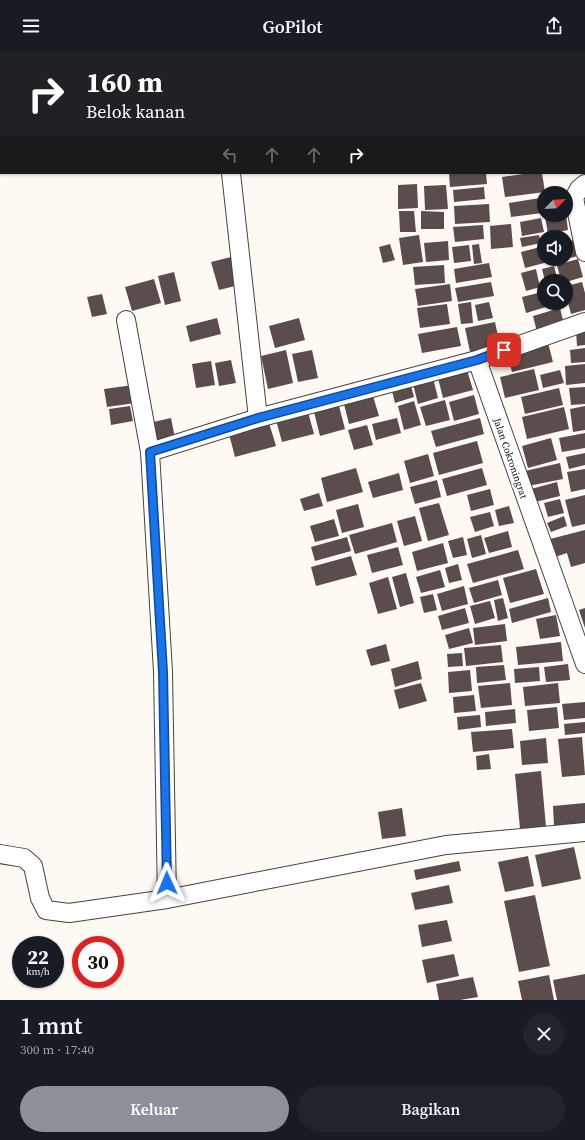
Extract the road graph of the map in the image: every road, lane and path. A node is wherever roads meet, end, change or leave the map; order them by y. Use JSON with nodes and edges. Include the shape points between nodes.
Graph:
{"nodes":[{"id":1,"x":231,"y":174,"type":"edge"},
{"id":2,"x":585,"y":184,"type":"edge"},
{"id":3,"x":585,"y":252,"type":"edge"},
{"id":4,"x":126,"y":320,"type":"dead end"},
{"id":5,"x":585,"y":322,"type":"edge"},
{"id":6,"x":477,"y":360,"type":"junction"},
{"id":7,"x":258,"y":418,"type":"junction"},
{"id":8,"x":150,"y":452,"type":"junction"},
{"id":9,"x":585,"y":664,"type":"edge"},
{"id":10,"x":585,"y":832,"type":"edge"},
{"id":11,"x":0,"y":854,"type":"edge"},
{"id":12,"x":167,"y":899,"type":"junction"}],
"edges":[{"from":1,"to":7,"type":"street"},
{"from":2,"to":3,"type":"street","via":[[579,188],[574,198]]},
{"from":4,"to":8,"type":"street"},
{"from":5,"to":6,"type":"street"},
{"from":6,"to":7,"type":"street"},
{"from":6,"to":9,"type":"street","name":"Jalan Cokroningrat"},
{"from":7,"to":8,"type":"street"},
{"from":8,"to":12,"type":"street","via":[[163,672]]},
{"from":10,"to":12,"type":"street","via":[[446,846]]},
{"from":11,"to":12,"type":"street","via":[[24,858],[33,866],[40,898],[46,910],[69,913]]}]}
